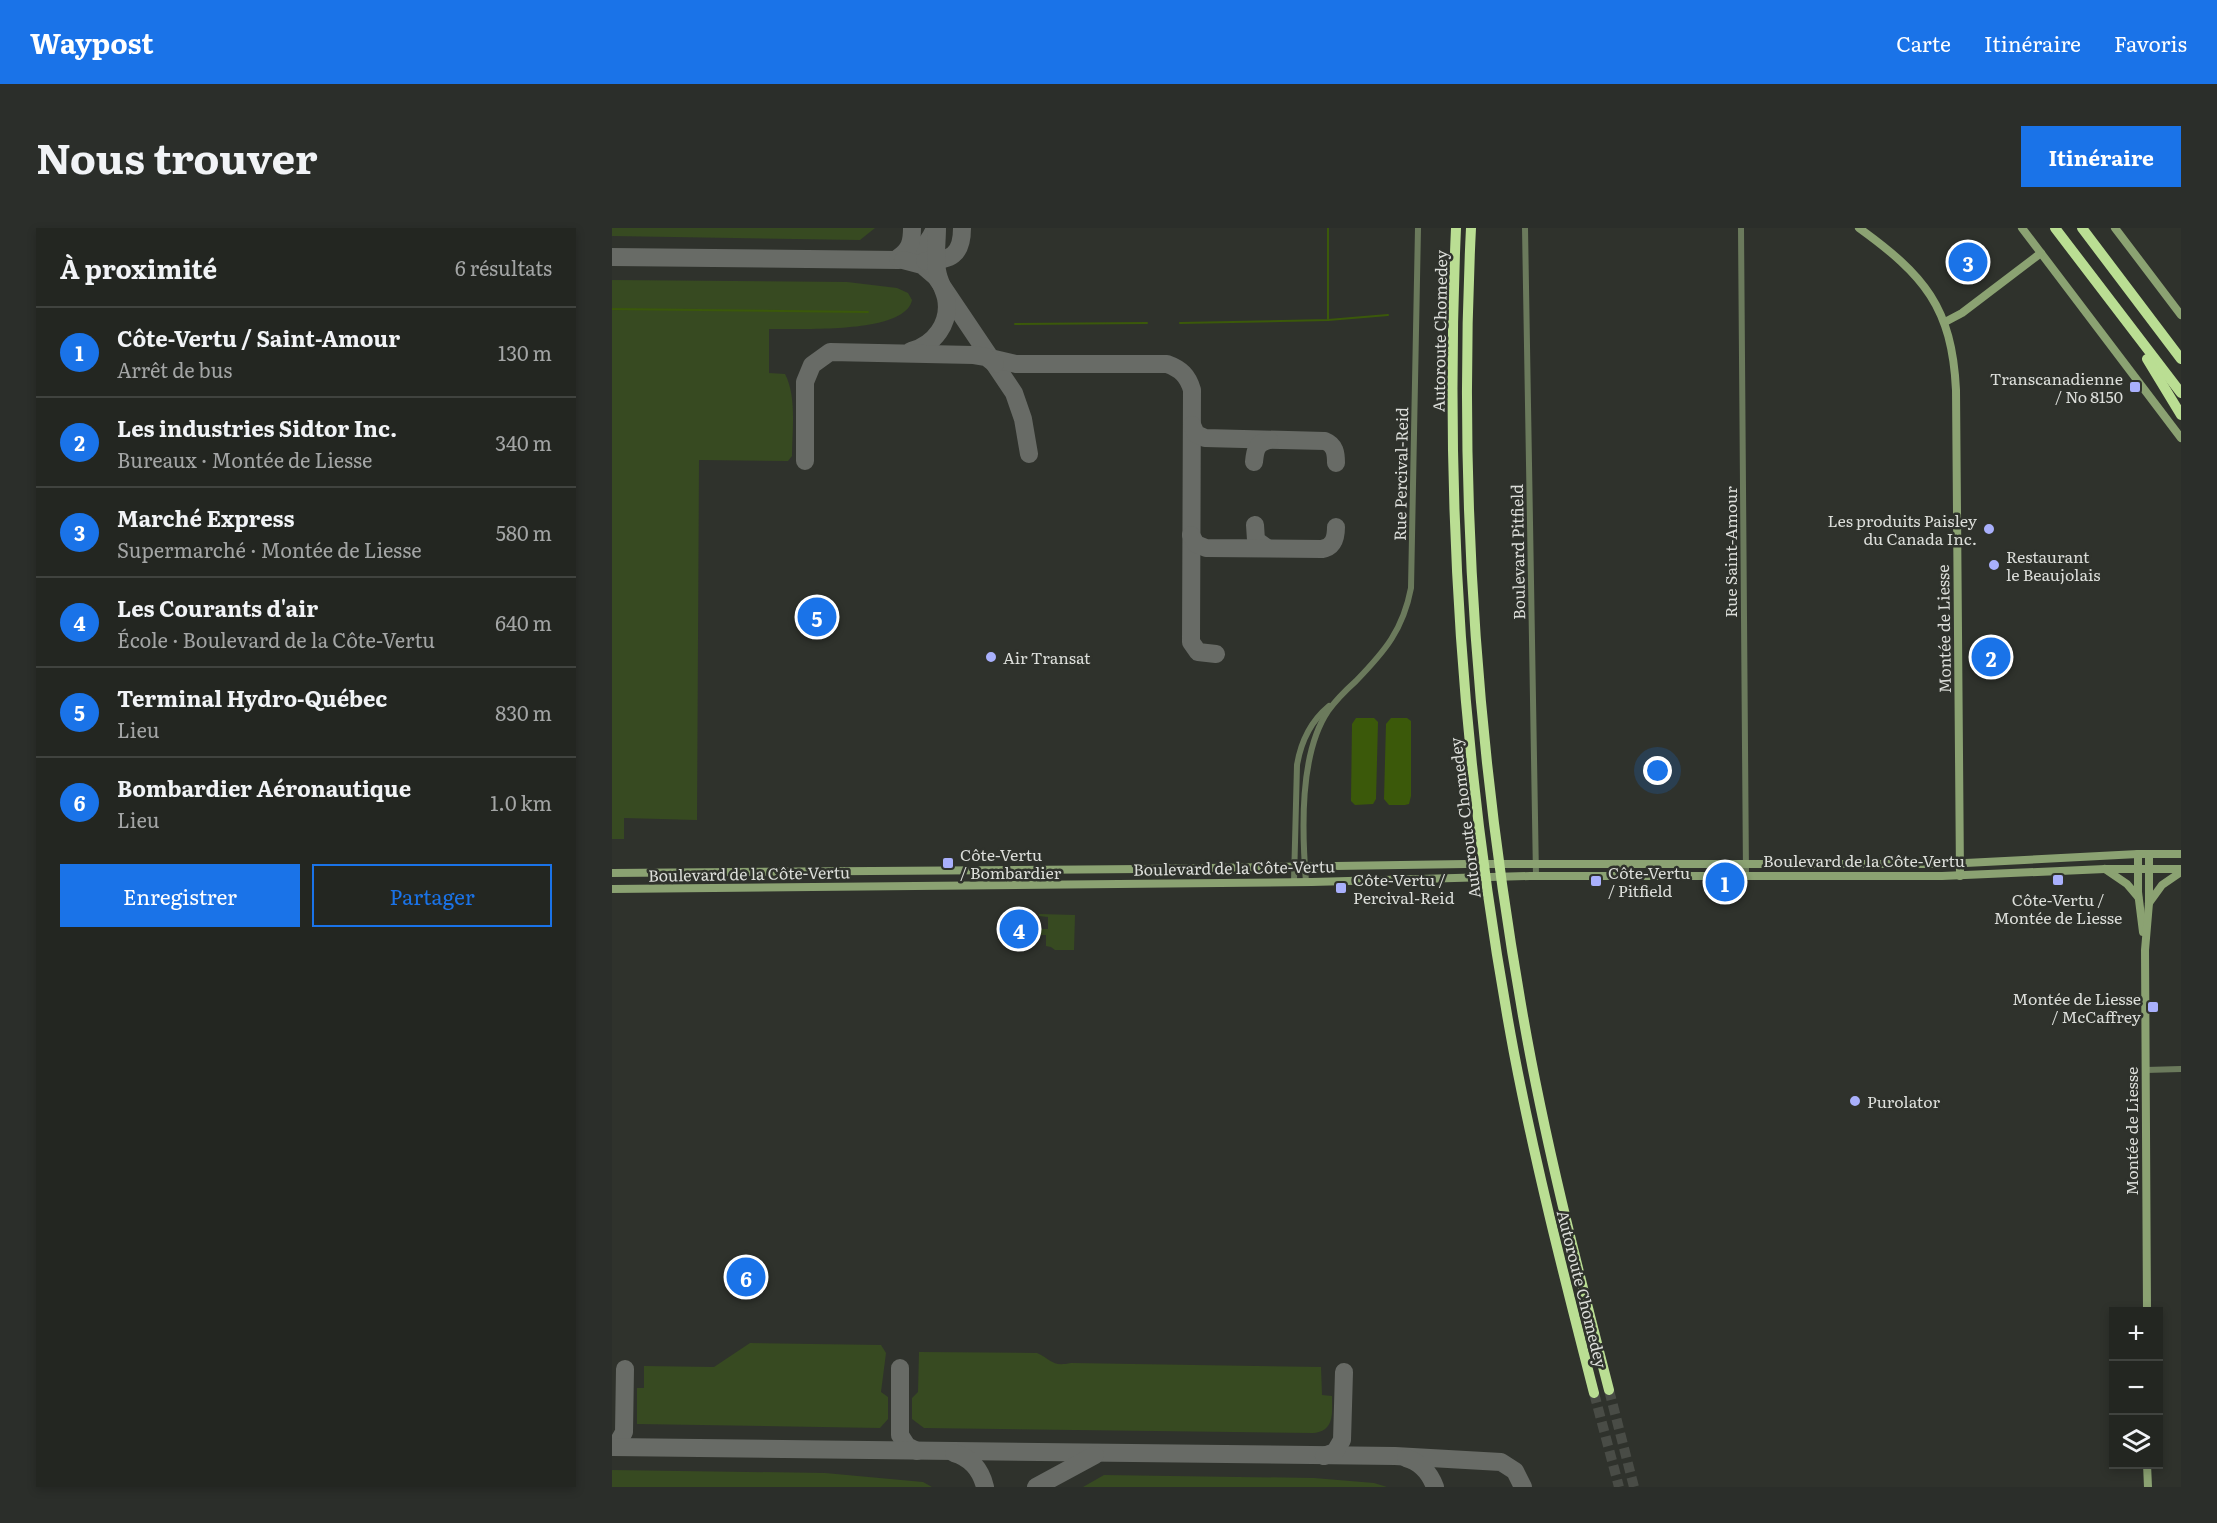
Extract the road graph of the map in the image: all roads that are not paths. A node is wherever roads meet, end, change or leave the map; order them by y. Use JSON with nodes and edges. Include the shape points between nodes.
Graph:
{"nodes":[{"id":1,"x":1418,"y":228,"type":"edge"},
{"id":2,"x":1456,"y":228,"type":"edge"},
{"id":3,"x":1473,"y":228,"type":"edge"},
{"id":4,"x":1525,"y":228,"type":"edge"},
{"id":5,"x":1741,"y":228,"type":"edge"},
{"id":6,"x":1859,"y":228,"type":"edge"},
{"id":7,"x":2022,"y":228,"type":"edge"},
{"id":8,"x":2055,"y":228,"type":"edge"},
{"id":9,"x":2082,"y":228,"type":"edge"},
{"id":10,"x":2115,"y":228,"type":"edge"},
{"id":11,"x":2041,"y":254,"type":"junction"},
{"id":12,"x":2120,"y":313,"type":"junction"},
{"id":13,"x":2181,"y":315,"type":"edge"},
{"id":14,"x":1945,"y":322,"type":"junction"},
{"id":15,"x":2181,"y":359,"type":"edge"},
{"id":16,"x":2181,"y":393,"type":"edge"},
{"id":17,"x":2181,"y":415,"type":"edge"},
{"id":18,"x":2181,"y":438,"type":"edge"},
{"id":19,"x":1340,"y":696,"type":"junction"},
{"id":20,"x":2138,"y":854,"type":"junction"},
{"id":21,"x":2149,"y":854,"type":"junction"},
{"id":22,"x":2181,"y":854,"type":"edge"},
{"id":23,"x":1960,"y":863,"type":"junction"},
{"id":24,"x":1536,"y":864,"type":"junction"},
{"id":25,"x":1746,"y":864,"type":"junction"},
{"id":26,"x":1294,"y":867,"type":"junction"},
{"id":27,"x":1305,"y":867,"type":"junction"},
{"id":28,"x":2138,"y":868,"type":"junction"},
{"id":29,"x":2105,"y":869,"type":"junction"},
{"id":30,"x":2150,"y":869,"type":"junction"},
{"id":31,"x":2181,"y":871,"type":"edge"},
{"id":32,"x":612,"y":873,"type":"edge"},
{"id":33,"x":1746,"y":875,"type":"junction"},
{"id":34,"x":1536,"y":876,"type":"junction"},
{"id":35,"x":1960,"y":876,"type":"junction"},
{"id":36,"x":1294,"y":881,"type":"junction"},
{"id":37,"x":1306,"y":882,"type":"junction"},
{"id":38,"x":612,"y":889,"type":"edge"},
{"id":39,"x":2139,"y":897,"type":"junction"},
{"id":40,"x":2149,"y":903,"type":"junction"},
{"id":41,"x":2145,"y":950,"type":"junction"},
{"id":42,"x":2181,"y":1069,"type":"edge"},
{"id":43,"x":2146,"y":1070,"type":"junction"},
{"id":44,"x":2147,"y":1307,"type":"edge"},
{"id":45,"x":1609,"y":1390,"type":"tunnel mouth"},
{"id":46,"x":1594,"y":1393,"type":"tunnel mouth"},
{"id":47,"x":2147,"y":1469,"type":"edge"},
{"id":48,"x":2148,"y":1487,"type":"edge"}],
"edges":[{"from":1,"to":19,"type":"street","name":"Rue Percival-Reid","via":[[1411,588],[1392,640]]},
{"from":2,"to":46,"type":"highway","name":"Autoroute Chomedey","via":[[1452,462],[1461,644],[1477,809],[1515,1055],[1546,1204]]},
{"from":3,"to":45,"type":"highway","name":"Autoroute Chomedey","via":[[1467,388],[1471,542],[1493,816],[1538,1095]]},
{"from":4,"to":24,"type":"street","name":"Boulevard Pitfield"},
{"from":5,"to":25,"type":"street","name":"Rue Saint-Amour"},
{"from":6,"to":14,"type":"street","name":"Montée de Liesse","via":[[1912,270]]},
{"from":7,"to":11,"type":"street"},
{"from":8,"to":12,"type":"highway"},
{"from":9,"to":15,"type":"highway"},
{"from":10,"to":13,"type":"street"},
{"from":11,"to":14,"type":"street"},
{"from":11,"to":18,"type":"street"},
{"from":12,"to":16,"type":"highway"},
{"from":12,"to":17,"type":"highway"},
{"from":14,"to":23,"type":"street","name":"Montée de Liesse","via":[[1956,390]]},
{"from":19,"to":26,"type":"street","name":"Rue Percival-Reid","via":[[1313,722],[1298,756]]},
{"from":19,"to":27,"type":"street","name":"Rue Percival-Reid","via":[[1321,723],[1308,759]]},
{"from":20,"to":21,"type":"street","name":"Boulevard de la Côte-Vertu"},
{"from":20,"to":23,"type":"street","name":"Boulevard de la Côte-Vertu"},
{"from":20,"to":28,"type":"street","name":"Montée de Liesse"},
{"from":21,"to":22,"type":"street","name":"Boulevard de la Côte-Vertu"},
{"from":21,"to":30,"type":"street","name":"Montée de Liesse"},
{"from":23,"to":25,"type":"street","name":"Boulevard de la Côte-Vertu"},
{"from":23,"to":35,"type":"street","name":"Montée de Liesse"},
{"from":24,"to":25,"type":"street","name":"Boulevard de la Côte-Vertu"},
{"from":24,"to":27,"type":"street","name":"Boulevard de la Côte-Vertu"},
{"from":24,"to":34,"type":"street","name":"Boulevard Pitfield"},
{"from":25,"to":33,"type":"street","name":"Rue Saint-Amour"},
{"from":26,"to":27,"type":"street","name":"Boulevard de la Côte-Vertu"},
{"from":26,"to":32,"type":"street","name":"Boulevard de la Côte-Vertu"},
{"from":26,"to":36,"type":"street","name":"Rue Percival-Reid"},
{"from":27,"to":37,"type":"street","name":"Rue Percival-Reid"},
{"from":28,"to":29,"type":"street","name":"Boulevard de la Côte-Vertu"},
{"from":28,"to":30,"type":"street","name":"Boulevard de la Côte-Vertu"},
{"from":28,"to":39,"type":"street","name":"Montée de Liesse"},
{"from":29,"to":35,"type":"street","name":"Boulevard de la Côte-Vertu"},
{"from":29,"to":39,"type":"street"},
{"from":30,"to":31,"type":"street","name":"Boulevard de la Côte-Vertu"},
{"from":30,"to":40,"type":"street","name":"Montée de Liesse"},
{"from":31,"to":40,"type":"street","via":[[2162,885]]},
{"from":33,"to":34,"type":"street","name":"Boulevard de la Côte-Vertu"},
{"from":33,"to":35,"type":"street","name":"Boulevard de la Côte-Vertu"},
{"from":34,"to":37,"type":"street","name":"Boulevard de la Côte-Vertu"},
{"from":36,"to":37,"type":"street","name":"Boulevard de la Côte-Vertu"},
{"from":36,"to":38,"type":"street","name":"Boulevard de la Côte-Vertu"},
{"from":39,"to":41,"type":"street","name":"Montée de Liesse"},
{"from":40,"to":41,"type":"street","name":"Montée de Liesse"},
{"from":41,"to":43,"type":"street","name":"Montée de Liesse"},
{"from":42,"to":43,"type":"street"},
{"from":43,"to":44,"type":"street","name":"Montée de Liesse"},
{"from":47,"to":48,"type":"street"}]}
